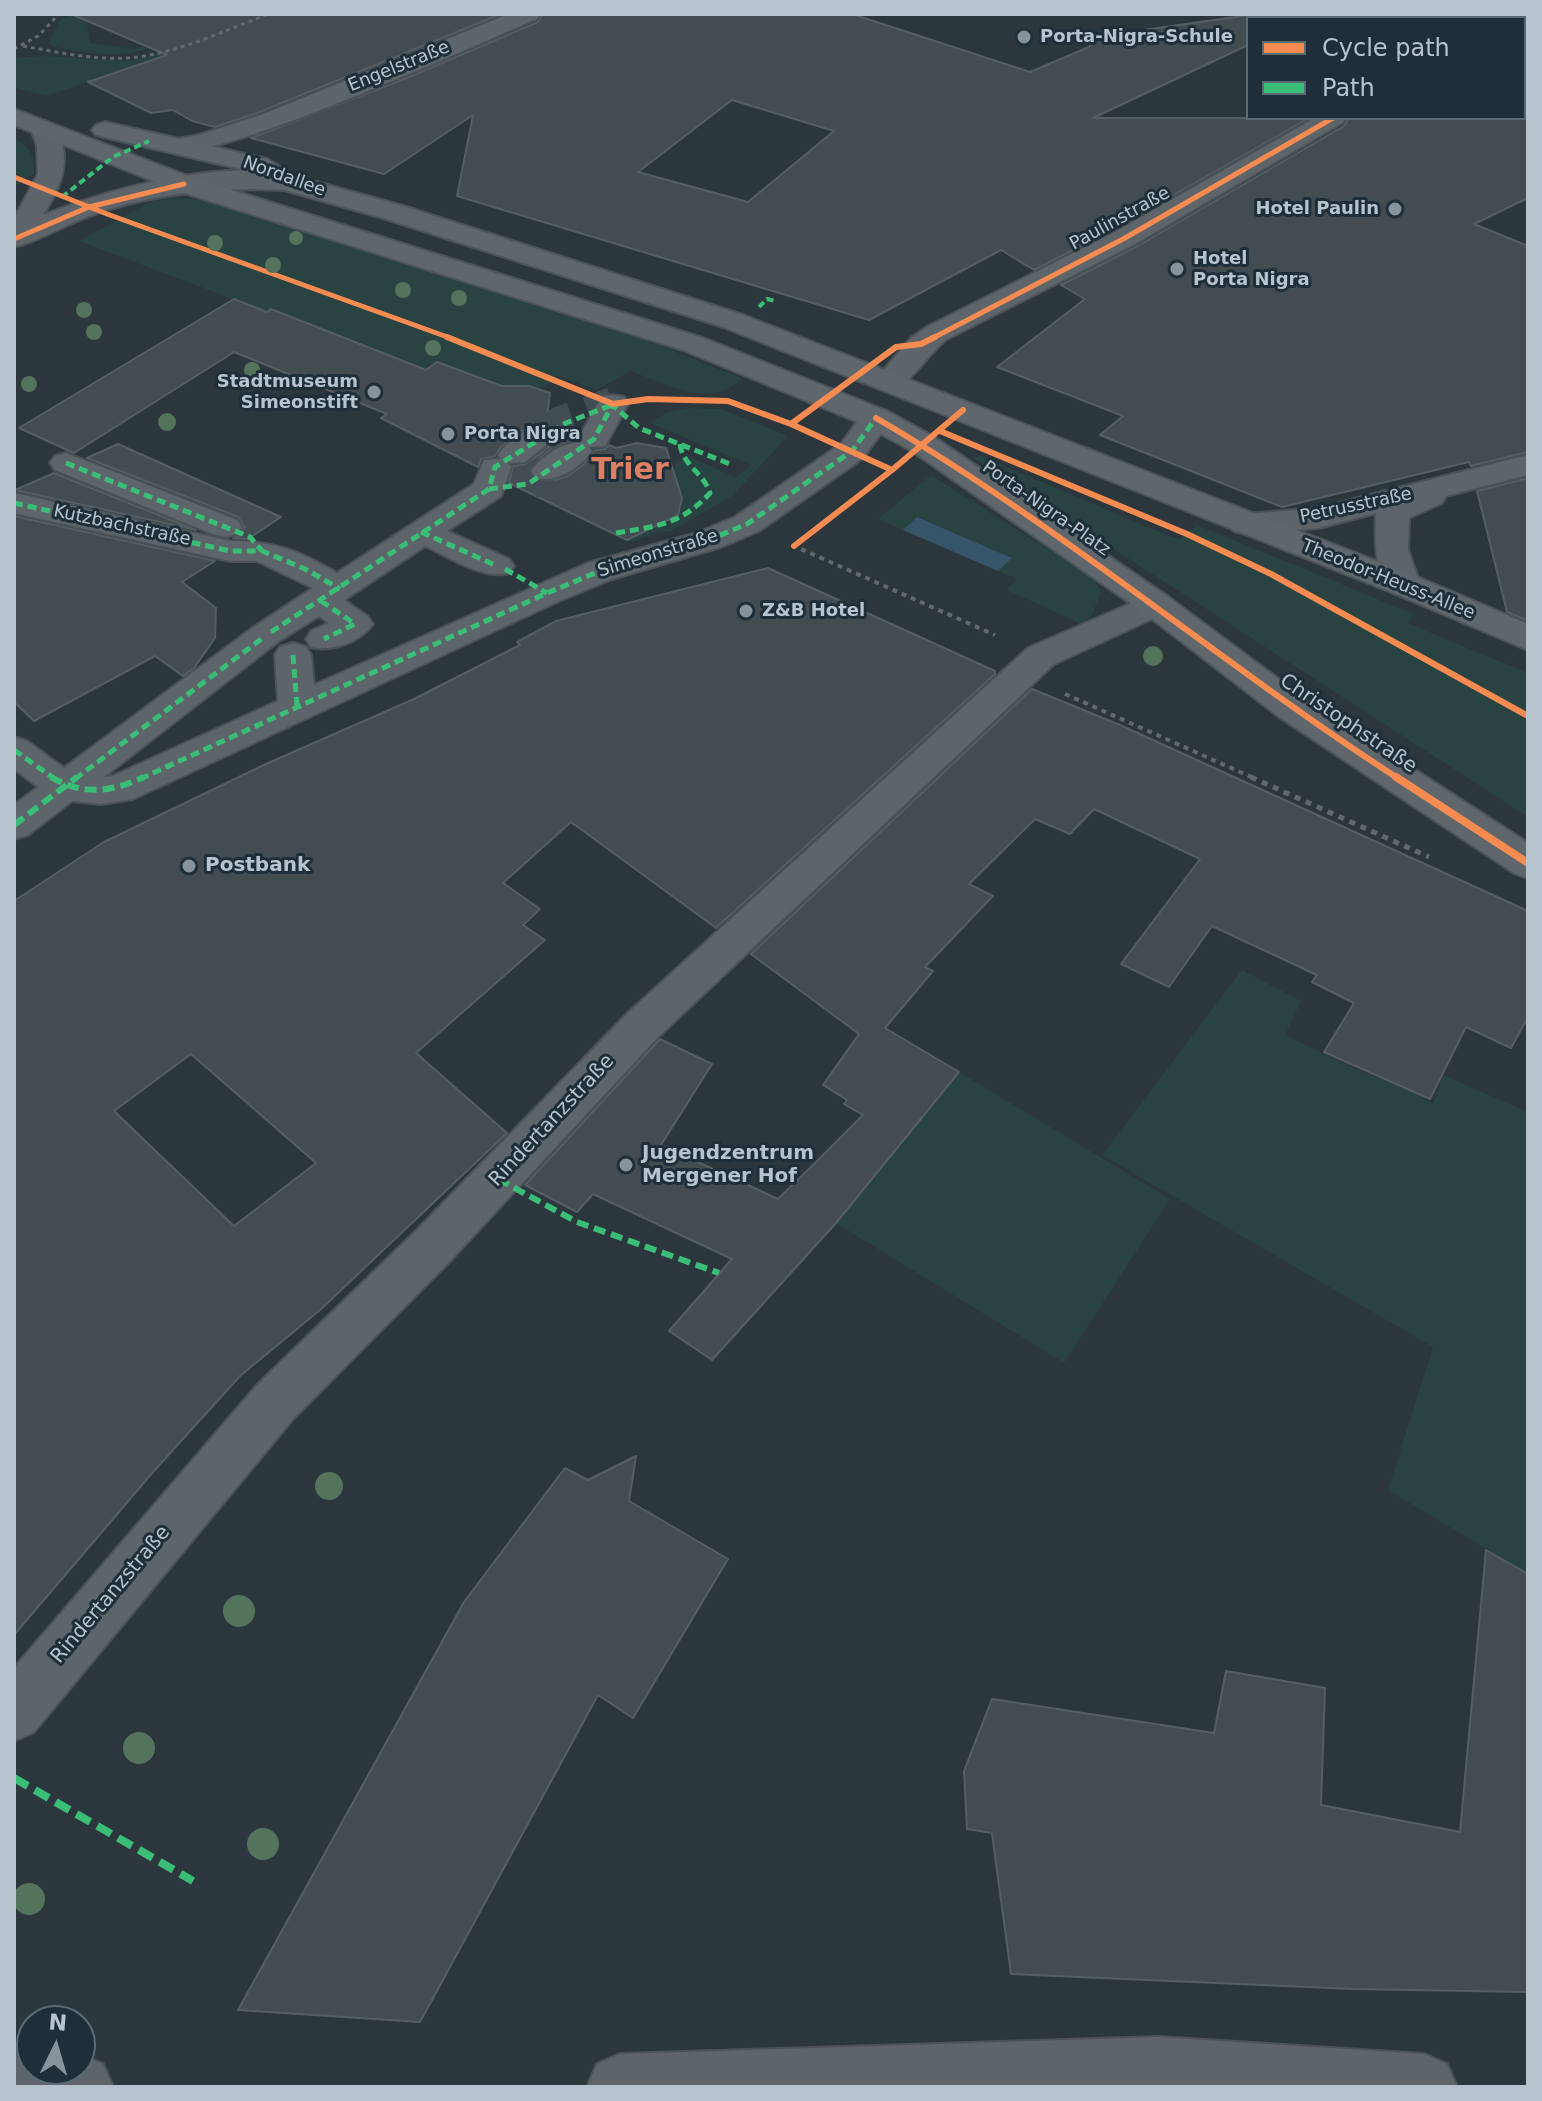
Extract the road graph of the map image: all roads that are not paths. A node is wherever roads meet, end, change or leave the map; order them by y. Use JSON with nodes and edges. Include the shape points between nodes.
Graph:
{"nodes":[{"id":1,"x":529,"y":14,"type":"edge"},
{"id":2,"x":14,"y":108,"type":"edge"},
{"id":3,"x":14,"y":116,"type":"edge"},
{"id":4,"x":270,"y":120,"type":"junction"},
{"id":5,"x":1330,"y":120,"type":"edge"},
{"id":6,"x":44,"y":129,"type":"junction"},
{"id":7,"x":175,"y":146,"type":"junction"},
{"id":8,"x":258,"y":165,"type":"junction"},
{"id":9,"x":286,"y":182,"type":"junction"},
{"id":10,"x":184,"y":184,"type":"junction"},
{"id":11,"x":14,"y":239,"type":"edge"},
{"id":12,"x":515,"y":288,"type":"joint"},
{"id":13,"x":890,"y":380,"type":"junction"},
{"id":14,"x":613,"y":404,"type":"dead end"},
{"id":15,"x":876,"y":418,"type":"junction"},
{"id":16,"x":543,"y":435,"type":"tunnel mouth"},
{"id":17,"x":66,"y":463,"type":"dead end"},
{"id":18,"x":1528,"y":465,"type":"edge"},
{"id":19,"x":515,"y":473,"type":"junction"},
{"id":20,"x":1464,"y":481,"type":"junction"},
{"id":21,"x":14,"y":503,"type":"edge"},
{"id":22,"x":1246,"y":524,"type":"junction"},
{"id":23,"x":421,"y":532,"type":"junction"},
{"id":24,"x":246,"y":551,"type":"junction"},
{"id":25,"x":1403,"y":584,"type":"junction"},
{"id":26,"x":547,"y":593,"type":"junction"},
{"id":27,"x":330,"y":595,"type":"junction"},
{"id":28,"x":1155,"y":604,"type":"junction"},
{"id":29,"x":1528,"y":638,"type":"edge"},
{"id":30,"x":288,"y":641,"type":"junction"},
{"id":31,"x":297,"y":706,"type":"junction"},
{"id":32,"x":14,"y":750,"type":"edge"},
{"id":33,"x":64,"y":787,"type":"junction"},
{"id":34,"x":14,"y":825,"type":"edge"},
{"id":35,"x":1528,"y":863,"type":"edge"},
{"id":36,"x":14,"y":1712,"type":"edge"},
{"id":37,"x":623,"y":2087,"type":"edge"},
{"id":38,"x":1424,"y":2087,"type":"edge"}],
"edges":[{"from":1,"to":4,"type":"street","name":"Engelstraße"},
{"from":2,"to":7,"type":"main road","name":"Nordallee"},
{"from":3,"to":6,"type":"main road","name":"Nordallee"},
{"from":4,"to":7,"type":"street","name":"Engelstraße"},
{"from":4,"to":8,"type":"street","via":[[254,153]]},
{"from":5,"to":13,"type":"street","name":"Paulinstraße","via":[[1125,238],[937,333]]},
{"from":6,"to":10,"type":"main road","name":"Nordallee"},
{"from":6,"to":11,"type":"street","via":[[54,165]]},
{"from":7,"to":8,"type":"main road","name":"Nordallee"},
{"from":8,"to":9,"type":"main road","name":"Nordallee"},
{"from":9,"to":10,"type":"street"},
{"from":9,"to":13,"type":"main road","name":"Nordallee","via":[[733,321]]},
{"from":10,"to":11,"type":"street","via":[[89,207]]},
{"from":10,"to":12,"type":"main road","name":"Nordallee"},
{"from":12,"to":15,"type":"main road","name":"Porta-Nigra-Platz","via":[[693,344]]},
{"from":13,"to":15,"type":"main road"},
{"from":13,"to":22,"type":"main road"},
{"from":14,"to":19,"type":"street","via":[[585,445]]},
{"from":15,"to":26,"type":"street","name":"Simeonstraße","via":[[852,451],[747,524]]},
{"from":15,"to":28,"type":"main road","name":"Porta-Nigra-Platz","via":[[923,444]]},
{"from":16,"to":19,"type":"street"},
{"from":17,"to":24,"type":"street","via":[[250,537]]},
{"from":18,"to":20,"type":"street","name":"Petrusstraße"},
{"from":19,"to":23,"type":"street"},
{"from":20,"to":22,"type":"street","name":"Petrusstraße","via":[[1319,518]]},
{"from":20,"to":25,"type":"street","name":"Petrusstraße","via":[[1393,513],[1391,550]]},
{"from":21,"to":24,"type":"street","name":"Kutzbachstraße"},
{"from":22,"to":25,"type":"main road","name":"Theodor-Heuss-Allee"},
{"from":23,"to":26,"type":"street"},
{"from":23,"to":27,"type":"street"},
{"from":24,"to":27,"type":"street","via":[[305,569]]},
{"from":25,"to":29,"type":"main road","name":"Theodor-Heuss-Allee"},
{"from":26,"to":31,"type":"street","name":"Simeonstraße"},
{"from":27,"to":30,"type":"street"},
{"from":27,"to":30,"type":"street","via":[[355,624]]},
{"from":28,"to":35,"type":"main road","name":"Christophstraße","via":[[1291,707]]},
{"from":28,"to":36,"type":"street","name":"Rindertanzstraße","via":[[1041,656],[652,1015],[434,1245],[275,1402]]},
{"from":30,"to":31,"type":"street"},
{"from":30,"to":33,"type":"street"},
{"from":31,"to":33,"type":"street","name":"Simeonstraße","via":[[119,789],[92,793]]},
{"from":32,"to":33,"type":"street"},
{"from":33,"to":34,"type":"street"},
{"from":37,"to":38,"type":"street","via":[[1159,2069]]}]}
